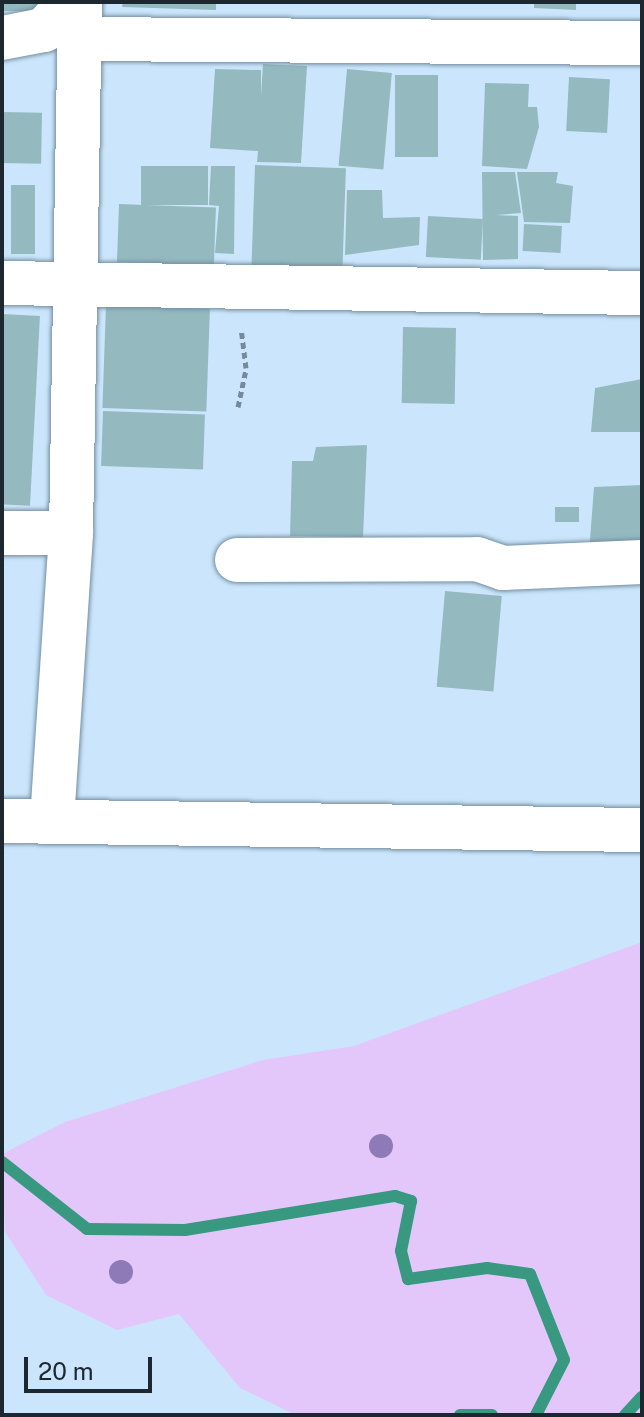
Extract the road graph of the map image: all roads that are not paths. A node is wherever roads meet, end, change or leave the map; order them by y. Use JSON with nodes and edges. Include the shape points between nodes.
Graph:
{"nodes":[{"id":1,"x":76,"y":14,"type":"edge"},
{"id":2,"x":2,"y":38,"type":"edge"},
{"id":3,"x":642,"y":43,"type":"edge"},
{"id":4,"x":2,"y":283,"type":"edge"},
{"id":5,"x":73,"y":284,"type":"junction"},
{"id":6,"x":642,"y":293,"type":"edge"},
{"id":7,"x":2,"y":533,"type":"edge"},
{"id":8,"x":71,"y":533,"type":"junction"},
{"id":9,"x":237,"y":560,"type":"dead end"},
{"id":10,"x":642,"y":562,"type":"edge"},
{"id":11,"x":52,"y":820,"type":"junction"},
{"id":12,"x":2,"y":821,"type":"edge"},
{"id":13,"x":642,"y":830,"type":"edge"}],
"edges":[{"from":1,"to":2,"type":"street","via":[[44,30]]},
{"from":1,"to":3,"type":"street"},
{"from":1,"to":5,"type":"street"},
{"from":4,"to":5,"type":"street"},
{"from":5,"to":6,"type":"street"},
{"from":5,"to":8,"type":"street"},
{"from":7,"to":8,"type":"street"},
{"from":8,"to":11,"type":"street"},
{"from":9,"to":10,"type":"street","via":[[477,559],[503,568]]},
{"from":11,"to":12,"type":"street"},
{"from":11,"to":13,"type":"street"}]}
